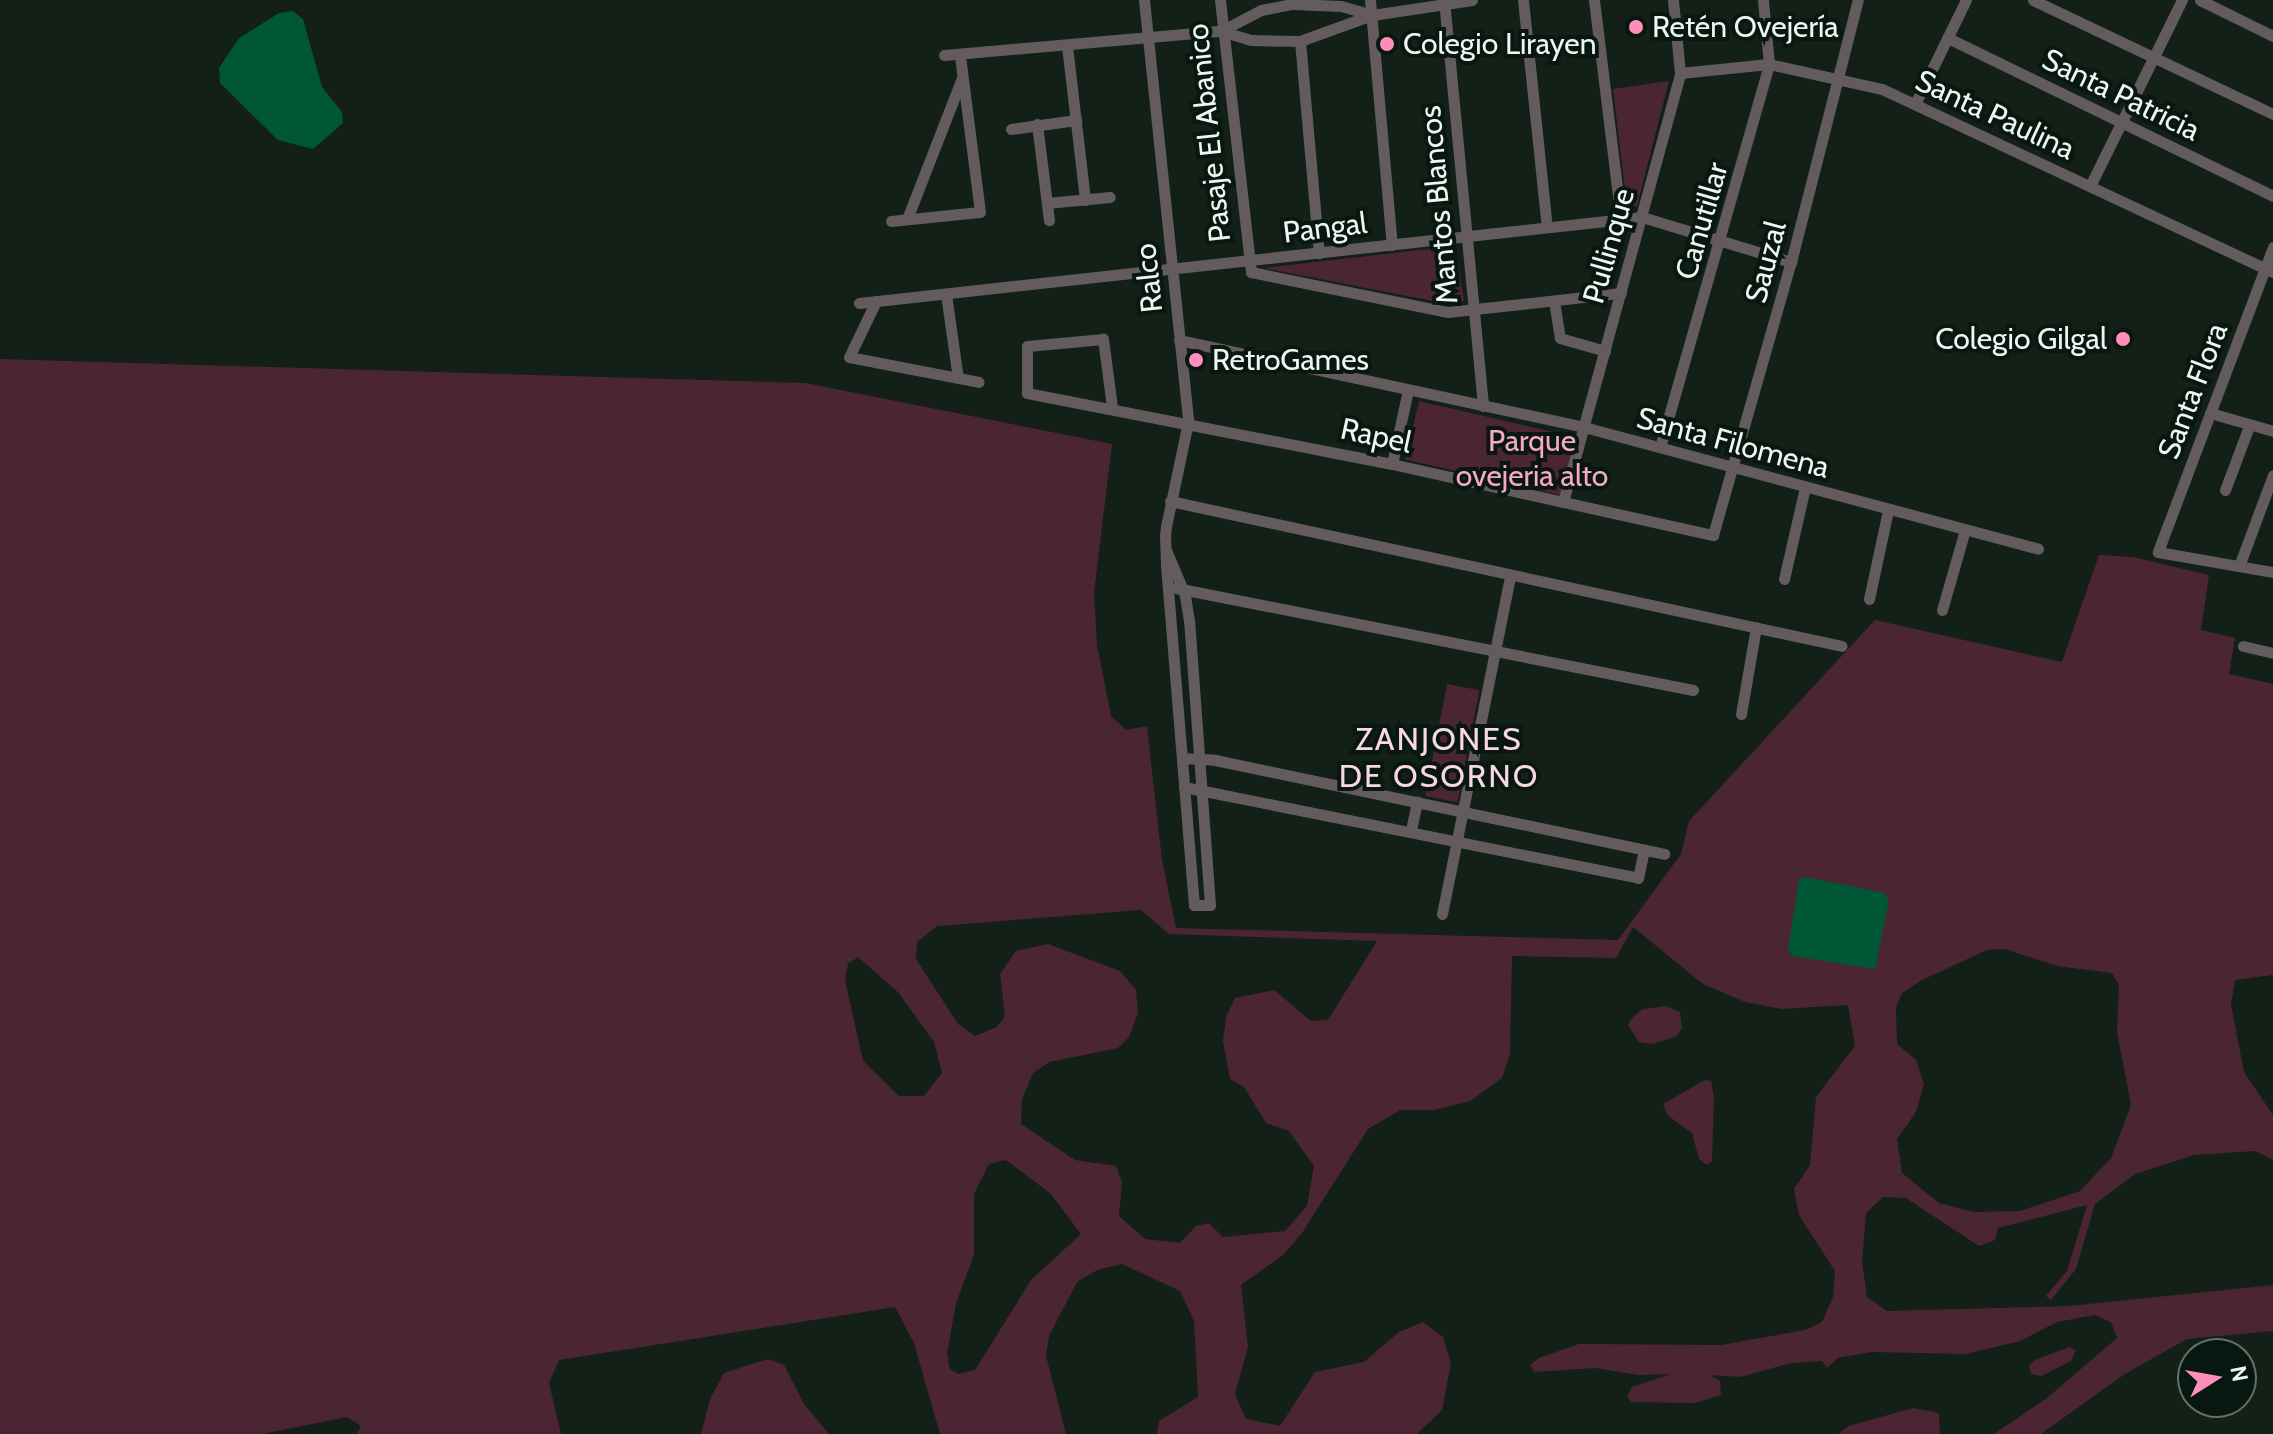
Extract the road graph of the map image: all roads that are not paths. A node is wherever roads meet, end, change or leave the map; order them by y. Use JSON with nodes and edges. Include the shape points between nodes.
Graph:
{"nodes":[{"id":1,"x":1144,"y":0,"type":"edge"},
{"id":2,"x":1220,"y":0,"type":"edge"},
{"id":3,"x":1370,"y":0,"type":"edge"},
{"id":4,"x":1472,"y":0,"type":"edge"},
{"id":5,"x":1523,"y":0,"type":"edge"},
{"id":6,"x":1594,"y":0,"type":"edge"},
{"id":7,"x":1673,"y":0,"type":"edge"},
{"id":8,"x":1858,"y":0,"type":"edge"},
{"id":9,"x":1966,"y":0,"type":"edge"},
{"id":10,"x":2033,"y":0,"type":"edge"},
{"id":11,"x":2182,"y":0,"type":"edge"},
{"id":12,"x":2200,"y":0,"type":"edge"},
{"id":13,"x":1765,"y":1,"type":"edge"},
{"id":14,"x":1293,"y":2,"type":"edge"},
{"id":15,"x":1444,"y":3,"type":"edge"},
{"id":16,"x":1372,"y":15,"type":"junction"},
{"id":17,"x":1221,"y":31,"type":"junction"},
{"id":18,"x":2273,"y":36,"type":"edge"},
{"id":19,"x":1948,"y":38,"type":"junction"},
{"id":20,"x":1148,"y":40,"type":"junction"},
{"id":21,"x":1300,"y":41,"type":"junction"},
{"id":22,"x":1067,"y":46,"type":"junction"},
{"id":23,"x":944,"y":55,"type":"dead end"},
{"id":24,"x":960,"y":55,"type":"junction"},
{"id":25,"x":2154,"y":57,"type":"junction"},
{"id":26,"x":1769,"y":64,"type":"junction"},
{"id":27,"x":1680,"y":73,"type":"junction"},
{"id":28,"x":962,"y":77,"type":"junction"},
{"id":29,"x":1838,"y":81,"type":"junction"},
{"id":30,"x":1915,"y":104,"type":"junction"},
{"id":31,"x":2273,"y":114,"type":"edge"},
{"id":32,"x":1076,"y":120,"type":"junction"},
{"id":33,"x":2123,"y":123,"type":"junction"},
{"id":34,"x":1037,"y":124,"type":"junction"},
{"id":35,"x":1011,"y":129,"type":"dead end"},
{"id":36,"x":2090,"y":186,"type":"junction"},
{"id":37,"x":2273,"y":196,"type":"edge"},
{"id":38,"x":1110,"y":197,"type":"dead end"},
{"id":39,"x":1085,"y":200,"type":"junction"},
{"id":40,"x":1047,"y":203,"type":"junction"},
{"id":41,"x":1642,"y":217,"type":"junction"},
{"id":42,"x":907,"y":219,"type":"junction"},
{"id":43,"x":1621,"y":219,"type":"junction"},
{"id":44,"x":1049,"y":220,"type":"dead end"},
{"id":45,"x":891,"y":221,"type":"dead end"},
{"id":46,"x":1547,"y":227,"type":"junction"},
{"id":47,"x":1466,"y":236,"type":"junction"},
{"id":48,"x":1722,"y":240,"type":"junction"},
{"id":49,"x":1392,"y":245,"type":"junction"},
{"id":50,"x":2273,"y":247,"type":"edge"},
{"id":51,"x":1319,"y":253,"type":"junction"},
{"id":52,"x":1246,"y":262,"type":"junction"},
{"id":53,"x":1791,"y":262,"type":"junction"},
{"id":54,"x":2268,"y":270,"type":"edge"},
{"id":55,"x":1172,"y":271,"type":"junction"},
{"id":56,"x":1621,"y":293,"type":"junction"},
{"id":57,"x":946,"y":294,"type":"junction"},
{"id":58,"x":876,"y":301,"type":"junction"},
{"id":59,"x":1554,"y":301,"type":"junction"},
{"id":60,"x":859,"y":303,"type":"dead end"},
{"id":61,"x":1473,"y":309,"type":"junction"},
{"id":62,"x":1179,"y":340,"type":"junction"},
{"id":63,"x":1605,"y":351,"type":"junction"},
{"id":64,"x":958,"y":378,"type":"junction"},
{"id":65,"x":979,"y":382,"type":"dead end"},
{"id":66,"x":1408,"y":390,"type":"junction"},
{"id":67,"x":1483,"y":406,"type":"junction"},
{"id":68,"x":1112,"y":407,"type":"junction"},
{"id":69,"x":2210,"y":413,"type":"junction"},
{"id":70,"x":1188,"y":422,"type":"junction"},
{"id":71,"x":2249,"y":426,"type":"junction"},
{"id":72,"x":1584,"y":427,"type":"junction"},
{"id":73,"x":2273,"y":431,"type":"edge"},
{"id":74,"x":1660,"y":447,"type":"junction"},
{"id":75,"x":1392,"y":464,"type":"junction"},
{"id":76,"x":1734,"y":467,"type":"junction"},
{"id":77,"x":2273,"y":475,"type":"edge"},
{"id":78,"x":1805,"y":487,"type":"junction"},
{"id":79,"x":2225,"y":490,"type":"dead end"},
{"id":80,"x":1170,"y":501,"type":"junction"},
{"id":81,"x":1563,"y":502,"type":"junction"},
{"id":82,"x":1888,"y":510,"type":"junction"},
{"id":83,"x":1965,"y":530,"type":"junction"},
{"id":84,"x":1713,"y":535,"type":"joint"},
{"id":85,"x":2038,"y":549,"type":"dead end"},
{"id":86,"x":1166,"y":550,"type":"junction"},
{"id":87,"x":2239,"y":566,"type":"junction"},
{"id":88,"x":2273,"y":572,"type":"edge"},
{"id":89,"x":1510,"y":576,"type":"junction"},
{"id":90,"x":1784,"y":579,"type":"dead end"},
{"id":91,"x":1168,"y":588,"type":"junction"},
{"id":92,"x":1182,"y":589,"type":"junction"},
{"id":93,"x":1869,"y":599,"type":"dead end"},
{"id":94,"x":1942,"y":610,"type":"dead end"},
{"id":95,"x":1756,"y":627,"type":"junction"},
{"id":96,"x":1842,"y":646,"type":"dead end"},
{"id":97,"x":2243,"y":646,"type":"dead end"},
{"id":98,"x":1495,"y":649,"type":"junction"},
{"id":99,"x":2273,"y":653,"type":"edge"},
{"id":100,"x":1693,"y":690,"type":"dead end"},
{"id":101,"x":1741,"y":714,"type":"dead end"},
{"id":102,"x":1182,"y":758,"type":"junction"},
{"id":103,"x":1199,"y":758,"type":"junction"},
{"id":104,"x":1184,"y":787,"type":"junction"},
{"id":105,"x":1201,"y":787,"type":"junction"},
{"id":106,"x":1417,"y":802,"type":"junction"},
{"id":107,"x":1463,"y":812,"type":"junction"},
{"id":108,"x":1411,"y":830,"type":"junction"},
{"id":109,"x":1457,"y":840,"type":"junction"},
{"id":110,"x":1644,"y":850,"type":"junction"},
{"id":111,"x":1664,"y":854,"type":"dead end"},
{"id":112,"x":1442,"y":914,"type":"dead end"}],
"edges":[{"from":1,"to":20,"type":"street","name":"Ralco"},
{"from":2,"to":17,"type":"street","name":"Pasaje El Abanico"},
{"from":3,"to":16,"type":"street"},
{"from":4,"to":15,"type":"street"},
{"from":5,"to":46,"type":"street"},
{"from":6,"to":43,"type":"street"},
{"from":7,"to":27,"type":"street","name":"Pullinque"},
{"from":8,"to":29,"type":"street","name":"Sauzal"},
{"from":9,"to":19,"type":"street"},
{"from":10,"to":25,"type":"street"},
{"from":11,"to":25,"type":"street"},
{"from":12,"to":18,"type":"street"},
{"from":13,"to":26,"type":"street","name":"Canutillar"},
{"from":14,"to":16,"type":"street"},
{"from":14,"to":17,"type":"street","via":[[1261,10]]},
{"from":15,"to":16,"type":"street"},
{"from":15,"to":47,"type":"street","name":"Mantos Blancos"},
{"from":16,"to":21,"type":"street"},
{"from":16,"to":49,"type":"street"},
{"from":17,"to":20,"type":"street"},
{"from":17,"to":21,"type":"street","via":[[1251,40]]},
{"from":17,"to":52,"type":"street","name":"Pasaje El Abanico"},
{"from":19,"to":30,"type":"street"},
{"from":19,"to":33,"type":"street","name":"Santa Patricia"},
{"from":20,"to":22,"type":"street"},
{"from":20,"to":55,"type":"street","name":"Ralco"},
{"from":21,"to":51,"type":"street"},
{"from":22,"to":24,"type":"street"},
{"from":22,"to":32,"type":"street"},
{"from":23,"to":24,"type":"street"},
{"from":24,"to":28,"type":"street"},
{"from":25,"to":31,"type":"street"},
{"from":25,"to":33,"type":"street"},
{"from":26,"to":27,"type":"street","name":"Santa Paulina"},
{"from":26,"to":29,"type":"street","name":"Santa Paulina"},
{"from":26,"to":48,"type":"street","name":"Canutillar"},
{"from":27,"to":41,"type":"street","name":"Pullinque"},
{"from":28,"to":42,"type":"street"},
{"from":28,"to":42,"type":"street","via":[[980,212]]},
{"from":29,"to":30,"type":"street","name":"Santa Paulina","via":[[1882,89]]},
{"from":29,"to":53,"type":"street","name":"Sauzal"},
{"from":30,"to":36,"type":"street","name":"Santa Paulina"},
{"from":32,"to":34,"type":"street"},
{"from":32,"to":39,"type":"street"},
{"from":33,"to":36,"type":"street"},
{"from":33,"to":37,"type":"street","name":"Santa Patricia"},
{"from":34,"to":35,"type":"street"},
{"from":34,"to":40,"type":"street"},
{"from":36,"to":54,"type":"street","name":"Santa Paulina"},
{"from":38,"to":39,"type":"street"},
{"from":39,"to":40,"type":"street"},
{"from":40,"to":44,"type":"street"},
{"from":41,"to":43,"type":"street","name":"Pangal"},
{"from":41,"to":48,"type":"street","name":"Pangal"},
{"from":41,"to":56,"type":"street","name":"Pullinque"},
{"from":42,"to":45,"type":"street"},
{"from":43,"to":46,"type":"street","name":"Pangal"},
{"from":46,"to":47,"type":"street","name":"Pangal"},
{"from":47,"to":49,"type":"street","name":"Pangal"},
{"from":47,"to":61,"type":"street","name":"Mantos Blancos"},
{"from":48,"to":53,"type":"street","name":"Pangal"},
{"from":48,"to":74,"type":"street","name":"Canutillar"},
{"from":49,"to":51,"type":"street","name":"Pangal"},
{"from":50,"to":54,"type":"street","name":"Santa Flora"},
{"from":51,"to":52,"type":"street","name":"Pangal"},
{"from":52,"to":55,"type":"street","name":"Pangal"},
{"from":52,"to":61,"type":"street","via":[[1251,272],[1328,288],[1448,312]]},
{"from":53,"to":76,"type":"street","name":"Sauzal"},
{"from":54,"to":69,"type":"street","name":"Santa Flora"},
{"from":55,"to":57,"type":"street","name":"Pangal"},
{"from":55,"to":62,"type":"street","name":"Ralco"},
{"from":56,"to":59,"type":"street"},
{"from":56,"to":63,"type":"street","name":"Pullinque"},
{"from":57,"to":58,"type":"street","name":"Pangal"},
{"from":57,"to":64,"type":"street"},
{"from":58,"to":60,"type":"street","name":"Pangal"},
{"from":58,"to":64,"type":"street","via":[[849,357]]},
{"from":59,"to":61,"type":"street"},
{"from":59,"to":63,"type":"street","via":[[1560,338]]},
{"from":61,"to":67,"type":"street","name":"Mantos Blancos"},
{"from":62,"to":66,"type":"street","name":"Santa Filomena"},
{"from":62,"to":70,"type":"street","name":"Ralco"},
{"from":63,"to":72,"type":"street","name":"Pullinque"},
{"from":64,"to":65,"type":"street"},
{"from":66,"to":67,"type":"street","name":"Santa Filomena"},
{"from":66,"to":75,"type":"street"},
{"from":67,"to":72,"type":"street","name":"Santa Filomena"},
{"from":68,"to":68,"type":"street","name":"Rapel","via":[[1027,393],[1027,346],[1103,339]]},
{"from":68,"to":70,"type":"street","name":"Rapel"},
{"from":69,"to":71,"type":"street"},
{"from":69,"to":87,"type":"street","name":"Santa Flora","via":[[2158,552]]},
{"from":70,"to":75,"type":"street","name":"Rapel"},
{"from":70,"to":80,"type":"street","name":"Ralco"},
{"from":71,"to":73,"type":"street"},
{"from":71,"to":79,"type":"street"},
{"from":72,"to":74,"type":"street","name":"Santa Filomena"},
{"from":72,"to":81,"type":"street","name":"Pullinque"},
{"from":74,"to":76,"type":"street","name":"Santa Filomena"},
{"from":75,"to":81,"type":"street","name":"Rapel"},
{"from":76,"to":78,"type":"street","name":"Santa Filomena"},
{"from":76,"to":84,"type":"street","name":"Sauzal"},
{"from":77,"to":87,"type":"street"},
{"from":78,"to":82,"type":"street","name":"Santa Filomena"},
{"from":78,"to":90,"type":"street"},
{"from":80,"to":86,"type":"street","name":"Ralco"},
{"from":80,"to":89,"type":"street"},
{"from":81,"to":84,"type":"street","name":"Rapel"},
{"from":82,"to":83,"type":"street","name":"Santa Filomena"},
{"from":82,"to":93,"type":"street"},
{"from":83,"to":85,"type":"street","name":"Santa Filomena"},
{"from":83,"to":94,"type":"street"},
{"from":86,"to":91,"type":"street","name":"Ralco"},
{"from":86,"to":92,"type":"street","name":"Ralco"},
{"from":87,"to":88,"type":"street"},
{"from":89,"to":95,"type":"street"},
{"from":89,"to":98,"type":"street"},
{"from":91,"to":92,"type":"street"},
{"from":91,"to":102,"type":"street","name":"Ralco"},
{"from":92,"to":98,"type":"street"},
{"from":92,"to":103,"type":"street","name":"Ralco"},
{"from":95,"to":96,"type":"street"},
{"from":95,"to":101,"type":"street"},
{"from":97,"to":99,"type":"street"},
{"from":98,"to":100,"type":"street"},
{"from":98,"to":107,"type":"street"},
{"from":102,"to":103,"type":"street"},
{"from":102,"to":104,"type":"street","name":"Ralco"},
{"from":103,"to":105,"type":"street","name":"Ralco"},
{"from":103,"to":106,"type":"street"},
{"from":104,"to":105,"type":"street"},
{"from":104,"to":105,"type":"street","name":"Ralco","via":[[1194,905],[1210,905]]},
{"from":105,"to":108,"type":"street"},
{"from":106,"to":107,"type":"street"},
{"from":106,"to":108,"type":"street"},
{"from":107,"to":109,"type":"street"},
{"from":107,"to":110,"type":"street"},
{"from":108,"to":109,"type":"street"},
{"from":109,"to":110,"type":"street","via":[[1638,878]]},
{"from":109,"to":112,"type":"street"},
{"from":110,"to":111,"type":"street"}]}
